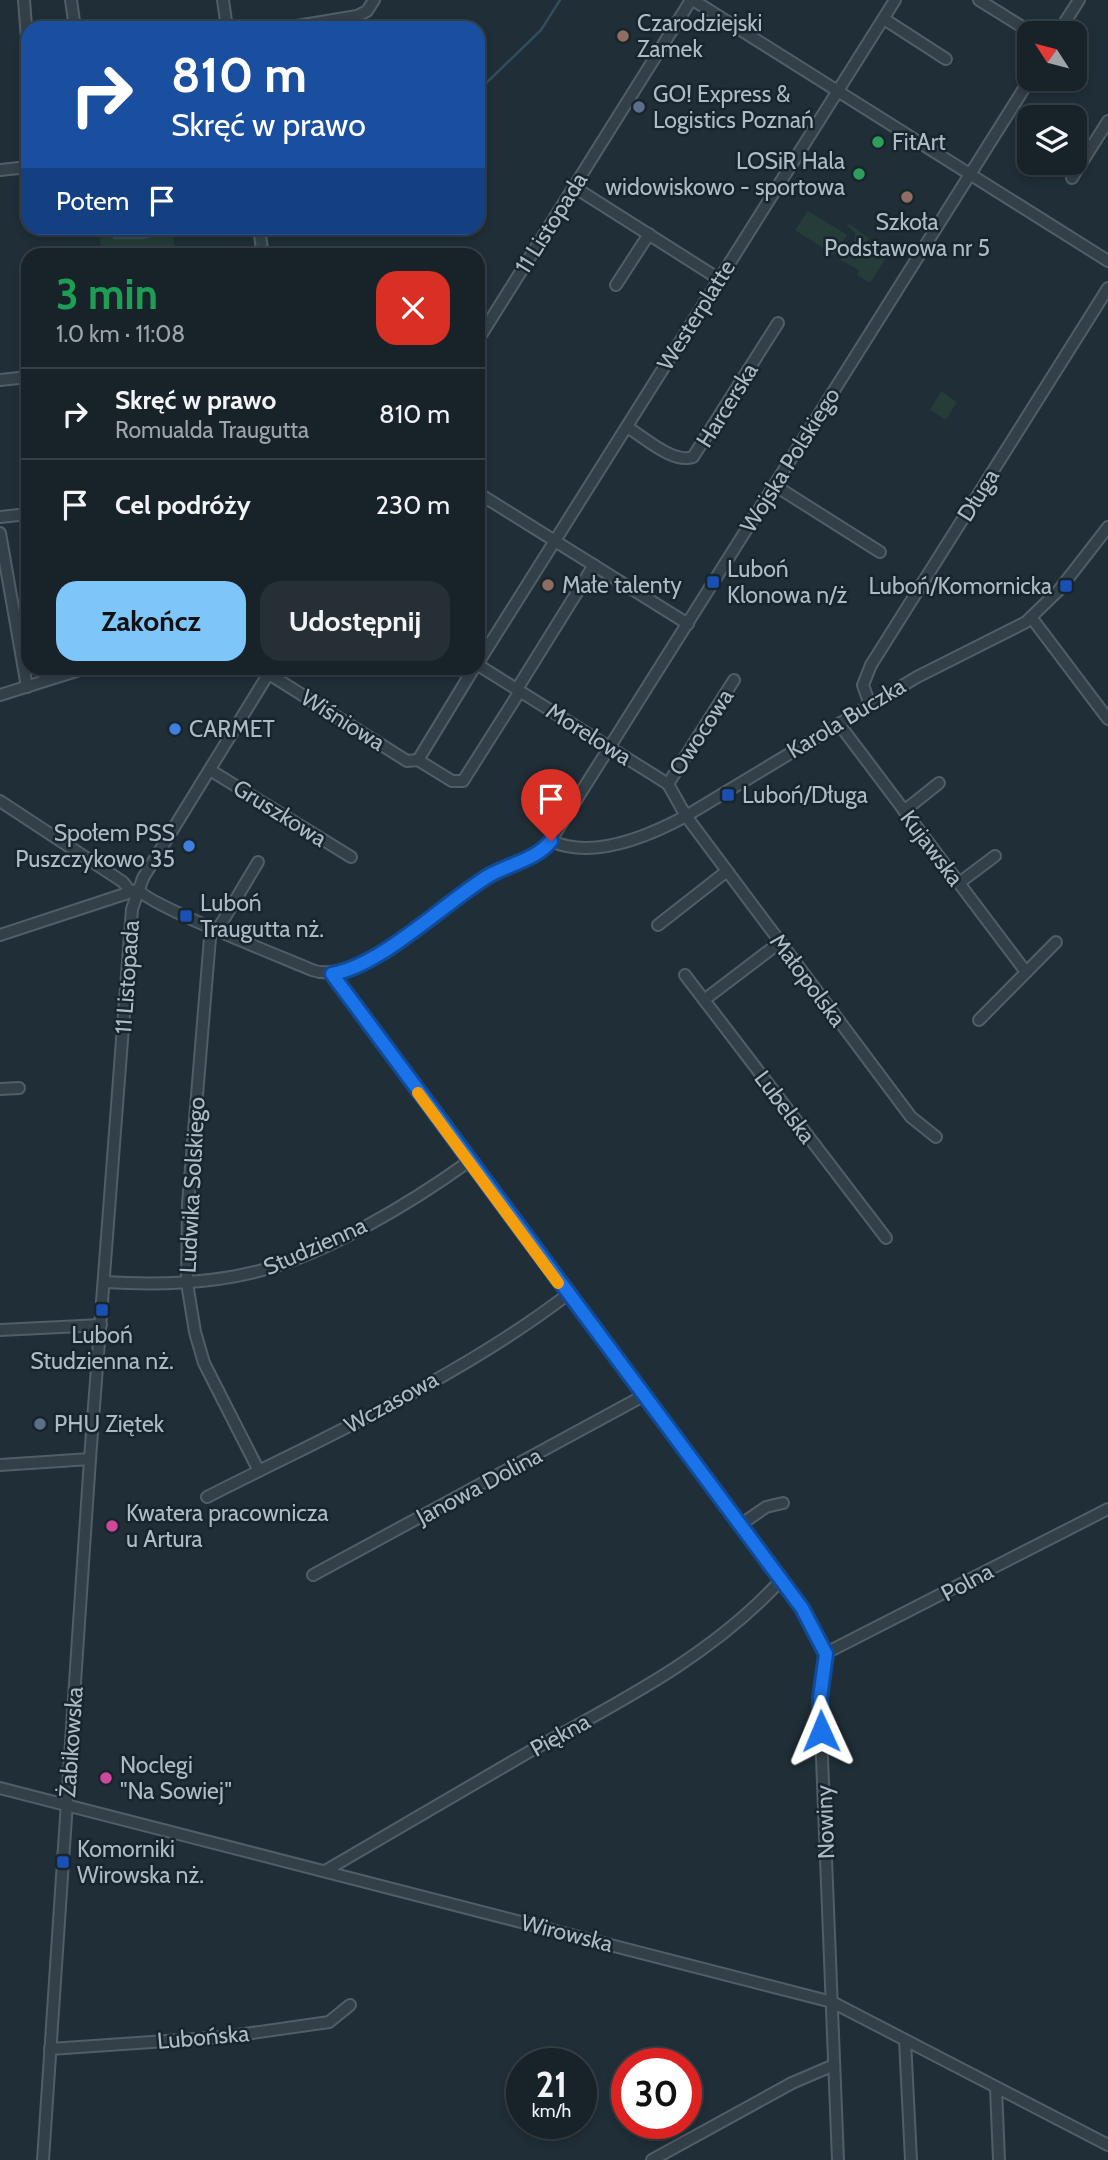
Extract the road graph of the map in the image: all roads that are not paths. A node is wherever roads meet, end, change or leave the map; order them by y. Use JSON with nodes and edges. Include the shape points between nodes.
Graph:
{"nodes":[{"id":1,"x":24,"y":0,"type":"edge"},
{"id":2,"x":71,"y":0,"type":"edge"},
{"id":3,"x":223,"y":0,"type":"edge"},
{"id":4,"x":374,"y":0,"type":"edge"},
{"id":5,"x":692,"y":0,"type":"edge"},
{"id":6,"x":895,"y":0,"type":"edge"},
{"id":7,"x":979,"y":0,"type":"edge"},
{"id":8,"x":1079,"y":0,"type":"edge"},
{"id":9,"x":884,"y":19,"type":"junction"},
{"id":10,"x":26,"y":21,"type":"edge"},
{"id":11,"x":74,"y":21,"type":"edge"},
{"id":12,"x":226,"y":21,"type":"edge"},
{"id":13,"x":326,"y":21,"type":"edge"},
{"id":14,"x":1066,"y":21,"type":"edge"},
{"id":15,"x":1017,"y":24,"type":"edge"},
{"id":16,"x":946,"y":59,"type":"dead end"},
{"id":17,"x":839,"y":90,"type":"junction"},
{"id":18,"x":1022,"y":91,"type":"edge"},
{"id":19,"x":1108,"y":121,"type":"edge"},
{"id":20,"x":21,"y":168,"type":"edge"},
{"id":21,"x":0,"y":170,"type":"edge"},
{"id":22,"x":971,"y":173,"type":"junction"},
{"id":23,"x":1072,"y":178,"type":"dead end"},
{"id":24,"x":574,"y":187,"type":"junction"},
{"id":25,"x":649,"y":234,"type":"junction"},
{"id":26,"x":1108,"y":261,"type":"edge"},
{"id":27,"x":719,"y":279,"type":"junction"},
{"id":28,"x":616,"y":285,"type":"dead end"},
{"id":29,"x":1108,"y":288,"type":"edge"},
{"id":30,"x":778,"y":323,"type":"dead end"},
{"id":31,"x":485,"y":329,"type":"edge"},
{"id":32,"x":21,"y":378,"type":"edge"},
{"id":33,"x":0,"y":380,"type":"edge"},
{"id":34,"x":627,"y":427,"type":"junction"},
{"id":35,"x":774,"y":485,"type":"junction"},
{"id":36,"x":485,"y":501,"type":"edge"},
{"id":37,"x":21,"y":515,"type":"edge"},
{"id":38,"x":0,"y":517,"type":"edge"},
{"id":39,"x":1108,"y":527,"type":"edge"},
{"id":40,"x":0,"y":533,"type":"edge"},
{"id":41,"x":554,"y":541,"type":"junction"},
{"id":42,"x":880,"y":552,"type":"dead end"},
{"id":43,"x":594,"y":565,"type":"junction"},
{"id":44,"x":1031,"y":617,"type":"junction"},
{"id":45,"x":688,"y":624,"type":"junction"},
{"id":46,"x":485,"y":652,"type":"edge"},
{"id":47,"x":21,"y":653,"type":"edge"},
{"id":48,"x":485,"y":670,"type":"edge"},
{"id":49,"x":25,"y":675,"type":"edge"},
{"id":50,"x":64,"y":675,"type":"edge"},
{"id":51,"x":269,"y":675,"type":"edge"},
{"id":52,"x":277,"y":675,"type":"edge"},
{"id":53,"x":471,"y":675,"type":"edge"},
{"id":54,"x":734,"y":680,"type":"dead end"},
{"id":55,"x":27,"y":687,"type":"junction"},
{"id":56,"x":519,"y":690,"type":"junction"},
{"id":57,"x":0,"y":695,"type":"edge"},
{"id":58,"x":870,"y":705,"type":"junction"},
{"id":59,"x":1108,"y":719,"type":"edge"},
{"id":60,"x":839,"y":724,"type":"junction"},
{"id":61,"x":610,"y":747,"type":"junction"},
{"id":62,"x":418,"y":760,"type":"junction"},
{"id":63,"x":210,"y":770,"type":"junction"},
{"id":64,"x":939,"y":783,"type":"dead end"},
{"id":65,"x":668,"y":784,"type":"junction"},
{"id":66,"x":0,"y":801,"type":"edge"},
{"id":67,"x":904,"y":811,"type":"junction"},
{"id":68,"x":686,"y":816,"type":"junction"},
{"id":69,"x":555,"y":843,"type":"junction"},
{"id":70,"x":995,"y":856,"type":"dead end"},
{"id":71,"x":351,"y":857,"type":"dead end"},
{"id":72,"x":258,"y":862,"type":"dead end"},
{"id":73,"x":727,"y":871,"type":"junction"},
{"id":74,"x":959,"y":883,"type":"junction"},
{"id":75,"x":135,"y":890,"type":"junction"},
{"id":76,"x":657,"y":925,"type":"dead end"},
{"id":77,"x":214,"y":928,"type":"junction"},
{"id":78,"x":0,"y":935,"type":"edge"},
{"id":79,"x":1056,"y":942,"type":"dead end"},
{"id":80,"x":779,"y":943,"type":"junction"},
{"id":81,"x":1026,"y":972,"type":"junction"},
{"id":82,"x":332,"y":974,"type":"junction"},
{"id":83,"x":685,"y":975,"type":"dead end"},
{"id":84,"x":704,"y":1000,"type":"junction"},
{"id":85,"x":979,"y":1020,"type":"dead end"},
{"id":86,"x":19,"y":1088,"type":"dead end"},
{"id":87,"x":0,"y":1089,"type":"edge"},
{"id":88,"x":936,"y":1137,"type":"dead end"},
{"id":89,"x":468,"y":1162,"type":"junction"},
{"id":90,"x":886,"y":1238,"type":"dead end"},
{"id":91,"x":104,"y":1282,"type":"junction"},
{"id":92,"x":187,"y":1283,"type":"junction"},
{"id":93,"x":567,"y":1295,"type":"junction"},
{"id":94,"x":101,"y":1325,"type":"junction"},
{"id":95,"x":0,"y":1330,"type":"edge"},
{"id":96,"x":643,"y":1396,"type":"junction"},
{"id":97,"x":90,"y":1459,"type":"junction"},
{"id":98,"x":0,"y":1465,"type":"edge"},
{"id":99,"x":259,"y":1471,"type":"junction"},
{"id":100,"x":207,"y":1497,"type":"dead end"},
{"id":101,"x":783,"y":1503,"type":"dead end"},
{"id":102,"x":1108,"y":1509,"type":"edge"},
{"id":103,"x":740,"y":1525,"type":"junction"},
{"id":104,"x":313,"y":1575,"type":"dead end"},
{"id":105,"x":781,"y":1580,"type":"junction"},
{"id":106,"x":826,"y":1654,"type":"junction"},
{"id":107,"x":0,"y":1788,"type":"edge"},
{"id":108,"x":67,"y":1806,"type":"junction"},
{"id":109,"x":324,"y":1871,"type":"junction"},
{"id":110,"x":832,"y":2001,"type":"junction"},
{"id":111,"x":350,"y":2005,"type":"dead end"},
{"id":112,"x":905,"y":2040,"type":"junction"},
{"id":113,"x":50,"y":2049,"type":"junction"},
{"id":114,"x":834,"y":2065,"type":"junction"},
{"id":115,"x":996,"y":2088,"type":"junction"},
{"id":116,"x":1108,"y":2146,"type":"edge"},
{"id":117,"x":43,"y":2160,"type":"edge"},
{"id":118,"x":652,"y":2160,"type":"edge"},
{"id":119,"x":838,"y":2160,"type":"edge"},
{"id":120,"x":911,"y":2160,"type":"edge"},
{"id":121,"x":999,"y":2160,"type":"edge"}],
"edges":[{"from":1,"to":10,"type":"street"},
{"from":2,"to":11,"type":"street"},
{"from":3,"to":12,"type":"street"},
{"from":4,"to":13,"type":"street","via":[[367,11],[356,16]]},
{"from":5,"to":17,"type":"street"},
{"from":5,"to":24,"type":"street","name":"11 Listopada"},
{"from":6,"to":9,"type":"street","name":"Westerplatte"},
{"from":7,"to":15,"type":"street"},
{"from":8,"to":14,"type":"street"},
{"from":9,"to":16,"type":"street"},
{"from":9,"to":17,"type":"street","name":"Westerplatte"},
{"from":17,"to":22,"type":"street"},
{"from":17,"to":27,"type":"street","name":"Westerplatte"},
{"from":18,"to":22,"type":"street","name":"Wojska Polskiego"},
{"from":19,"to":23,"type":"street"},
{"from":20,"to":21,"type":"street"},
{"from":22,"to":26,"type":"street"},
{"from":22,"to":35,"type":"street","name":"Wojska Polskiego"},
{"from":24,"to":25,"type":"street"},
{"from":24,"to":31,"type":"street","name":"11 Listopada"},
{"from":25,"to":27,"type":"street"},
{"from":25,"to":28,"type":"street"},
{"from":27,"to":34,"type":"street","name":"Westerplatte"},
{"from":29,"to":58,"type":"street","name":"Długa","via":[[871,665],[863,685]]},
{"from":30,"to":34,"type":"street","name":"Harcerska","via":[[693,457],[675,456]]},
{"from":32,"to":33,"type":"street"},
{"from":34,"to":41,"type":"street","name":"Westerplatte"},
{"from":35,"to":42,"type":"street"},
{"from":35,"to":45,"type":"street","name":"Wojska Polskiego"},
{"from":36,"to":41,"type":"street"},
{"from":37,"to":38,"type":"street"},
{"from":39,"to":44,"type":"street","name":"Karola Buczka"},
{"from":40,"to":47,"type":"street"},
{"from":41,"to":43,"type":"street"},
{"from":41,"to":46,"type":"street","name":"Westerplatte"},
{"from":43,"to":45,"type":"street"},
{"from":43,"to":56,"type":"street"},
{"from":44,"to":58,"type":"street","name":"Karola Buczka"},
{"from":44,"to":59,"type":"street"},
{"from":45,"to":61,"type":"street","name":"Wojska Polskiego"},
{"from":48,"to":56,"type":"street","name":"Morelowa"},
{"from":49,"to":55,"type":"street"},
{"from":50,"to":55,"type":"street"},
{"from":51,"to":63,"type":"street","name":"11 Listopada"},
{"from":52,"to":62,"type":"street","name":"Wiśniowa","via":[[407,761]]},
{"from":53,"to":62,"type":"street","name":"Westerplatte"},
{"from":54,"to":65,"type":"street","name":"Owocowa"},
{"from":55,"to":57,"type":"street"},
{"from":56,"to":61,"type":"street","name":"Morelowa"},
{"from":56,"to":62,"type":"street","name":"Wiśniowa","via":[[463,781],[448,779]]},
{"from":58,"to":60,"type":"street","name":"Karola Buczka"},
{"from":60,"to":67,"type":"street","name":"Kujawska"},
{"from":60,"to":68,"type":"street","name":"Karola Buczka"},
{"from":61,"to":65,"type":"street","name":"Morelowa"},
{"from":61,"to":69,"type":"street","name":"Wojska Polskiego"},
{"from":63,"to":71,"type":"street","name":"Gruszkowa"},
{"from":63,"to":75,"type":"street","name":"11 Listopada"},
{"from":64,"to":67,"type":"street"},
{"from":65,"to":68,"type":"street","name":"Morelowa"},
{"from":66,"to":75,"type":"street"},
{"from":67,"to":74,"type":"street","name":"Kujawska"},
{"from":68,"to":69,"type":"street","name":"Karola Buczka","via":[[621,844]]},
{"from":68,"to":73,"type":"street","name":"Małopolska"},
{"from":69,"to":82,"type":"street","via":[[485,878],[395,943]]},
{"from":70,"to":74,"type":"street"},
{"from":72,"to":77,"type":"street"},
{"from":73,"to":76,"type":"street"},
{"from":73,"to":80,"type":"street","name":"Małopolska"},
{"from":74,"to":81,"type":"street","name":"Kujawska"},
{"from":75,"to":77,"type":"street"},
{"from":75,"to":78,"type":"street"},
{"from":75,"to":91,"type":"street","name":"11 Listopada"},
{"from":77,"to":82,"type":"street","via":[[312,970]]},
{"from":77,"to":92,"type":"street","name":"Ludwika Solskiego","via":[[187,1216]]},
{"from":79,"to":81,"type":"street"},
{"from":80,"to":84,"type":"street"},
{"from":80,"to":88,"type":"street","name":"Małopolska","via":[[911,1117]]},
{"from":81,"to":85,"type":"street"},
{"from":82,"to":89,"type":"street"},
{"from":83,"to":84,"type":"street","name":"Lubelska"},
{"from":84,"to":90,"type":"street","name":"Lubelska"},
{"from":86,"to":87,"type":"street"},
{"from":89,"to":92,"type":"street","name":"Studzienna","via":[[415,1198],[296,1259],[241,1275]]},
{"from":89,"to":93,"type":"street"},
{"from":91,"to":92,"type":"street","name":"Studzienna"},
{"from":91,"to":94,"type":"street","name":"11 Listopada"},
{"from":92,"to":99,"type":"street","name":"Ludwika Solskiego","via":[[204,1363]]},
{"from":93,"to":96,"type":"street"},
{"from":93,"to":99,"type":"street","name":"Wczasowa","via":[[478,1355]]},
{"from":94,"to":95,"type":"street"},
{"from":94,"to":97,"type":"street","name":"Żabikowska"},
{"from":96,"to":103,"type":"street"},
{"from":96,"to":104,"type":"street","name":"Janowa Dolina"},
{"from":97,"to":98,"type":"street"},
{"from":97,"to":108,"type":"street","name":"Żabikowska"},
{"from":99,"to":100,"type":"street","name":"Wczasowa"},
{"from":101,"to":103,"type":"street","via":[[770,1505]]},
{"from":102,"to":106,"type":"street","name":"Polna"},
{"from":103,"to":105,"type":"street"},
{"from":105,"to":106,"type":"street"},
{"from":105,"to":109,"type":"street","name":"Piękna","via":[[719,1637],[652,1684]]},
{"from":106,"to":110,"type":"street","name":"Nowiny","via":[[820,1708]]},
{"from":107,"to":108,"type":"street","name":"Wirowska"},
{"from":108,"to":109,"type":"street","name":"Wirowska"},
{"from":108,"to":113,"type":"street","name":"Żabikowska"},
{"from":109,"to":110,"type":"street","name":"Wirowska"},
{"from":110,"to":112,"type":"street","name":"Wirowska"},
{"from":110,"to":114,"type":"street","name":"Nowiny"},
{"from":111,"to":113,"type":"street","name":"Lubońska","via":[[329,2022],[223,2037]]},
{"from":112,"to":115,"type":"street","name":"Wirowska"},
{"from":112,"to":120,"type":"street"},
{"from":113,"to":117,"type":"street","name":"Żabikowska"},
{"from":114,"to":118,"type":"street"},
{"from":114,"to":119,"type":"street","name":"Nowiny"},
{"from":115,"to":116,"type":"street","name":"Wirowska"},
{"from":115,"to":121,"type":"street"}]}
